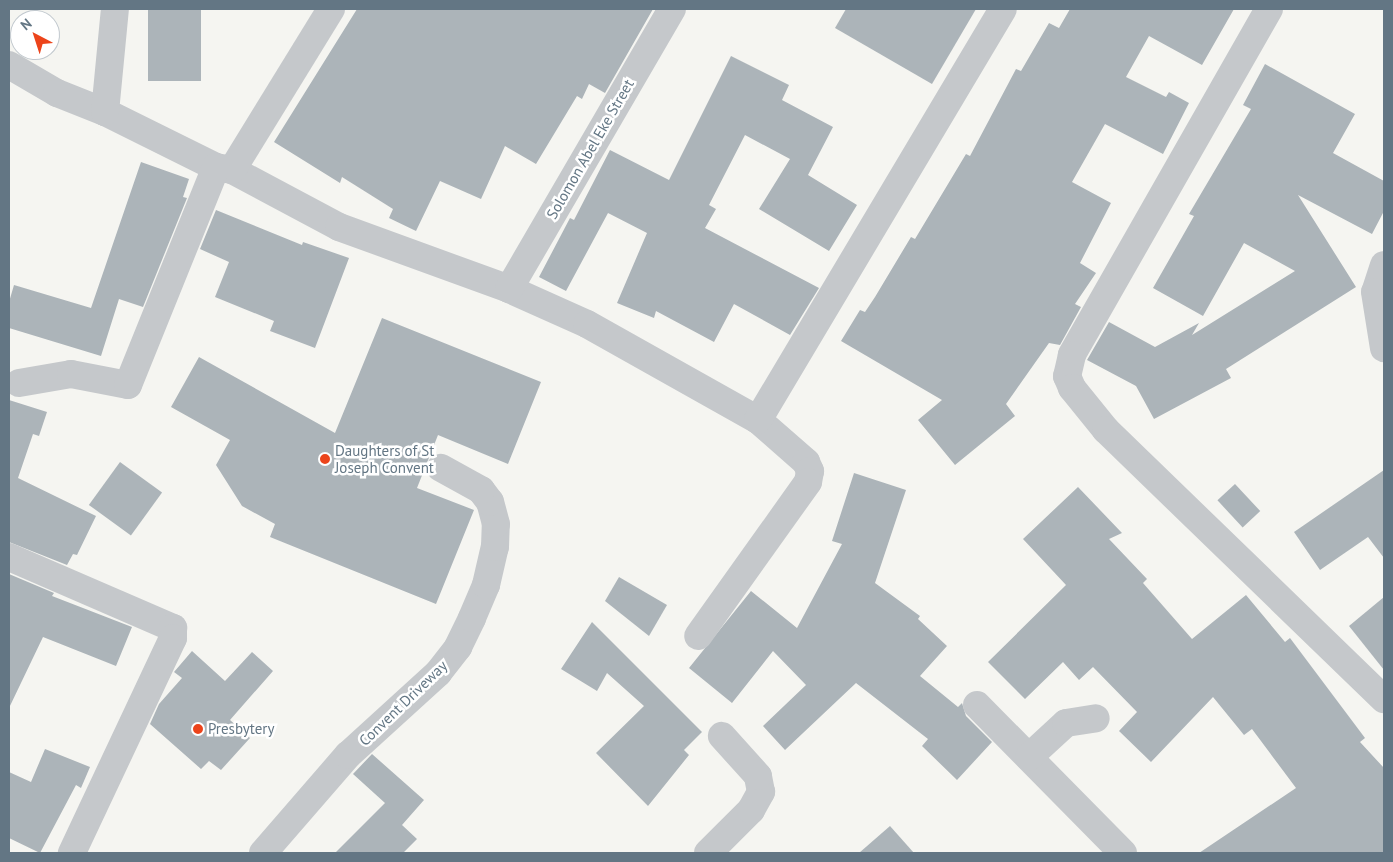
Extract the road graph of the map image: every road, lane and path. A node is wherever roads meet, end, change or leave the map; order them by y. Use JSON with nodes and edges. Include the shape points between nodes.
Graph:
{"nodes":[{"id":1,"x":115,"y":9,"type":"edge"},
{"id":2,"x":331,"y":9,"type":"edge"},
{"id":3,"x":672,"y":9,"type":"edge"},
{"id":4,"x":1003,"y":9,"type":"edge"},
{"id":5,"x":1269,"y":9,"type":"edge"},
{"id":6,"x":9,"y":65,"type":"edge"},
{"id":7,"x":105,"y":112,"type":"junction"},
{"id":8,"x":224,"y":168,"type":"junction"},
{"id":9,"x":1384,"y":265,"type":"edge"},
{"id":10,"x":509,"y":289,"type":"junction"},
{"id":11,"x":1384,"y":348,"type":"edge"},
{"id":12,"x":20,"y":383,"type":"dead end"},
{"id":13,"x":758,"y":420,"type":"junction"},
{"id":14,"x":441,"y":468,"type":"dead end"},
{"id":15,"x":9,"y":556,"type":"edge"},
{"id":16,"x":698,"y":636,"type":"dead end"},
{"id":17,"x":1384,"y":699,"type":"edge"},
{"id":18,"x":977,"y":705,"type":"dead end"},
{"id":19,"x":1096,"y":718,"type":"dead end"},
{"id":20,"x":722,"y":736,"type":"dead end"},
{"id":21,"x":1029,"y":757,"type":"junction"},
{"id":22,"x":72,"y":853,"type":"edge"},
{"id":23,"x":263,"y":853,"type":"edge"},
{"id":24,"x":708,"y":853,"type":"edge"},
{"id":25,"x":1123,"y":853,"type":"edge"}],
"edges":[{"from":1,"to":7,"type":"street"},
{"from":2,"to":8,"type":"street"},
{"from":3,"to":10,"type":"street","name":"Solomon Abel Eke Street"},
{"from":4,"to":13,"type":"street"},
{"from":5,"to":17,"type":"street","via":[[1072,356],[1067,376],[1072,388],[1106,430]]},
{"from":6,"to":7,"type":"street","via":[[56,92]]},
{"from":7,"to":8,"type":"street"},
{"from":8,"to":10,"type":"street","via":[[339,227]]},
{"from":8,"to":12,"type":"street","via":[[128,385],[71,374]]},
{"from":9,"to":11,"type":"street","via":[[1375,292]]},
{"from":10,"to":13,"type":"street","via":[[587,324]]},
{"from":13,"to":16,"type":"street","via":[[806,462],[810,471],[808,482]]},
{"from":14,"to":23,"type":"street","name":"Convent Driveway","via":[[481,490],[490,502],[496,524],[495,547],[486,585],[458,648],[438,674],[348,755]]},
{"from":15,"to":22,"type":"street","via":[[173,628],[173,638]]},
{"from":18,"to":21,"type":"street"},
{"from":19,"to":21,"type":"street","via":[[1066,723]]},
{"from":20,"to":24,"type":"street","via":[[758,776],[761,792],[751,810]]},
{"from":21,"to":25,"type":"street"}]}
